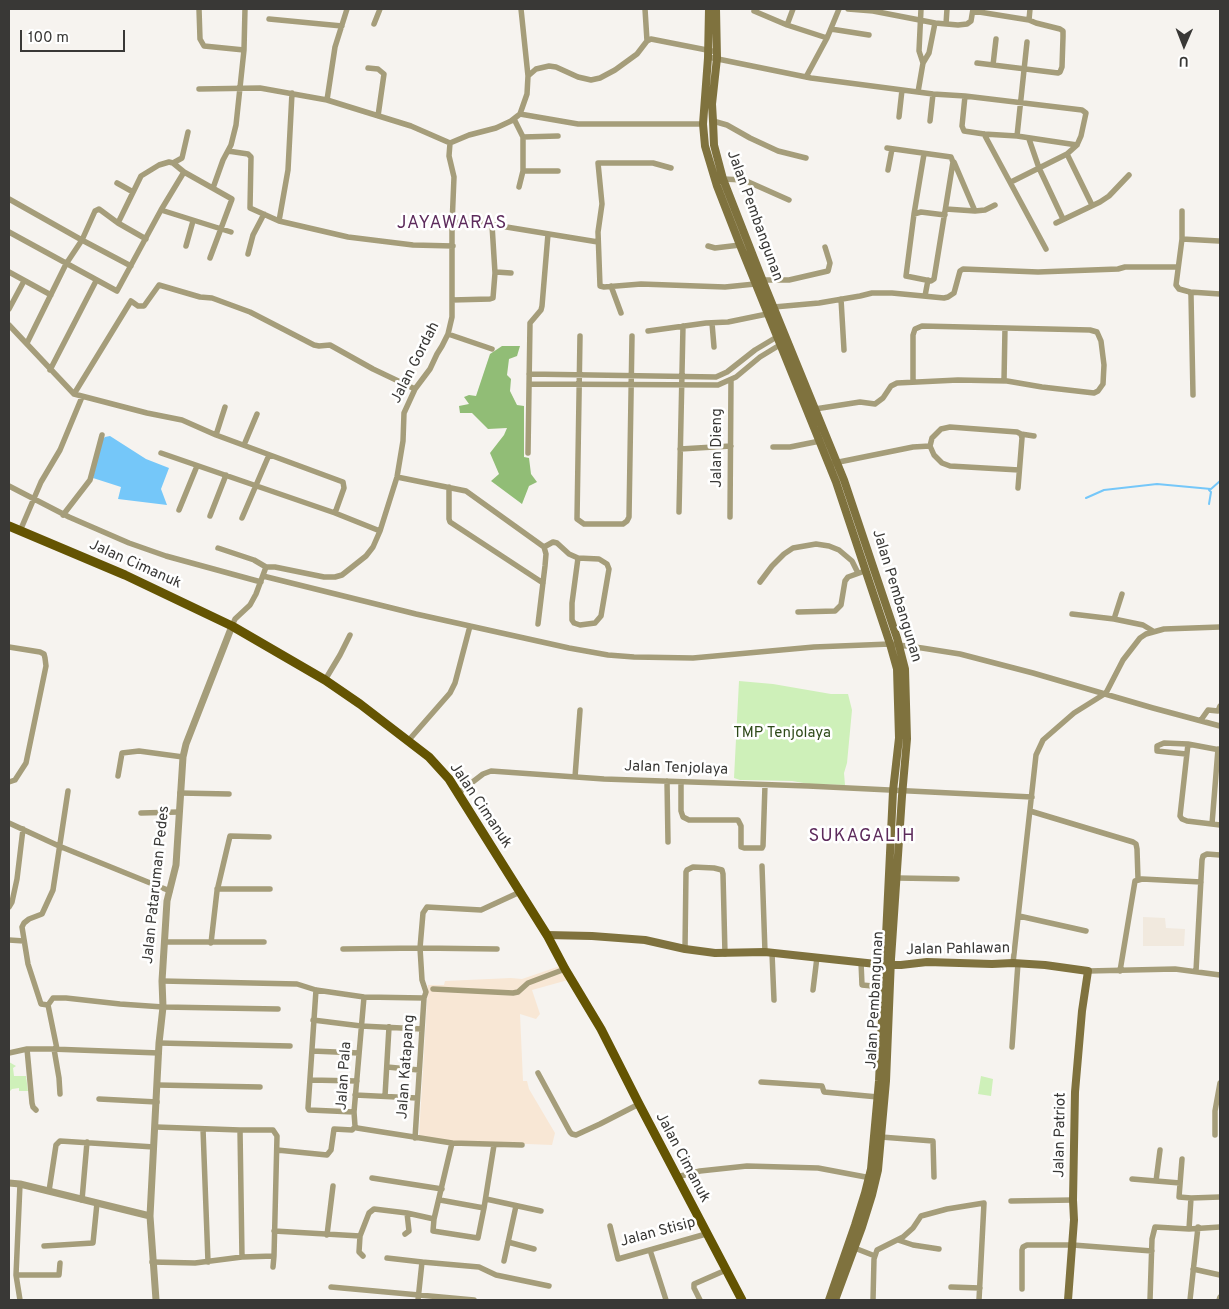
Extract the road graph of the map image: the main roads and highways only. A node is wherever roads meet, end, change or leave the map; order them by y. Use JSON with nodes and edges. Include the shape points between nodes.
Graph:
{"nodes":[{"id":1,"x":709,"y":9,"type":"edge"},
{"id":2,"x":716,"y":9,"type":"edge"},
{"id":3,"x":712,"y":54,"type":"junction"},
{"id":4,"x":708,"y":99,"type":"junction"},
{"id":5,"x":759,"y":282,"type":"junction"},
{"id":6,"x":782,"y":339,"type":"junction"},
{"id":7,"x":833,"y":464,"type":"junction"},
{"id":8,"x":9,"y":526,"type":"edge"},
{"id":9,"x":547,"y":935,"type":"junction"},
{"id":10,"x":888,"y":965,"type":"junction"},
{"id":11,"x":1088,"y":972,"type":"joint"},
{"id":12,"x":886,"y":997,"type":"junction"},
{"id":13,"x":880,"y":1092,"type":"junction"},
{"id":14,"x":872,"y":1178,"type":"junction"},
{"id":15,"x":851,"y":1247,"type":"junction"},
{"id":16,"x":743,"y":1298,"type":"edge"},
{"id":17,"x":829,"y":1300,"type":"edge"},
{"id":18,"x":836,"y":1300,"type":"edge"},
{"id":19,"x":1068,"y":1300,"type":"edge"}],
"edges":[{"from":1,"to":3,"type":"main road","name":"Jalan Pembangunan"},
{"from":2,"to":3,"type":"main road","name":"Jalan Pembangunan"},
{"from":3,"to":4,"type":"main road","name":"Jalan Pembangunan"},
{"from":4,"to":5,"type":"main road","name":"Jalan Pembangunan","via":[[714,145],[723,179]]},
{"from":4,"to":5,"type":"main road","name":"Jalan Pembangunan","via":[[703,124],[705,146],[740,245]]},
{"from":5,"to":6,"type":"main road","name":"Jalan Pembangunan","via":[[774,307]]},
{"from":5,"to":6,"type":"main road","name":"Jalan Pembangunan","via":[[767,314]]},
{"from":6,"to":7,"type":"main road","name":"Jalan Pembangunan","via":[[815,409]]},
{"from":6,"to":7,"type":"main road","name":"Jalan Pembangunan","via":[[820,441]]},
{"from":7,"to":10,"type":"main road","name":"Jalan Pembangunan","via":[[862,572],[890,644],[896,669],[899,738],[893,791]]},
{"from":7,"to":10,"type":"main road","name":"Jalan Pembangunan","via":[[905,668],[908,739]]},
{"from":8,"to":9,"type":"main road","name":"Jalan Cimanuk","via":[[125,575],[232,626],[360,704],[429,757],[449,780]]},
{"from":9,"to":10,"type":"main road","name":"Jalan Pahlawan","via":[[645,940],[685,950],[725,954],[769,952]]},
{"from":9,"to":16,"type":"main road","name":"Jalan Cimanuk","via":[[601,1028],[706,1234]]},
{"from":10,"to":11,"type":"main road","name":"Jalan Pahlawan","via":[[1015,963]]},
{"from":10,"to":12,"type":"main road","name":"Jalan Pembangunan"},
{"from":10,"to":12,"type":"main road","name":"Jalan Pembangunan","via":[[883,987]]},
{"from":11,"to":19,"type":"main road","name":"Jalan Patriot","via":[[1075,1092],[1073,1245]]},
{"from":12,"to":13,"type":"main road","name":"Jalan Pembangunan"},
{"from":13,"to":14,"type":"main road","name":"Jalan Pembangunan"},
{"from":13,"to":14,"type":"main road","name":"Jalan Pembangunan","via":[[881,1137]]},
{"from":14,"to":15,"type":"main road","name":"Jalan Pembangunan","via":[[872,1195]]},
{"from":15,"to":17,"type":"main road","name":"Jalan Pembangunan"},
{"from":15,"to":18,"type":"main road","name":"Jalan Pembangunan"}]}
